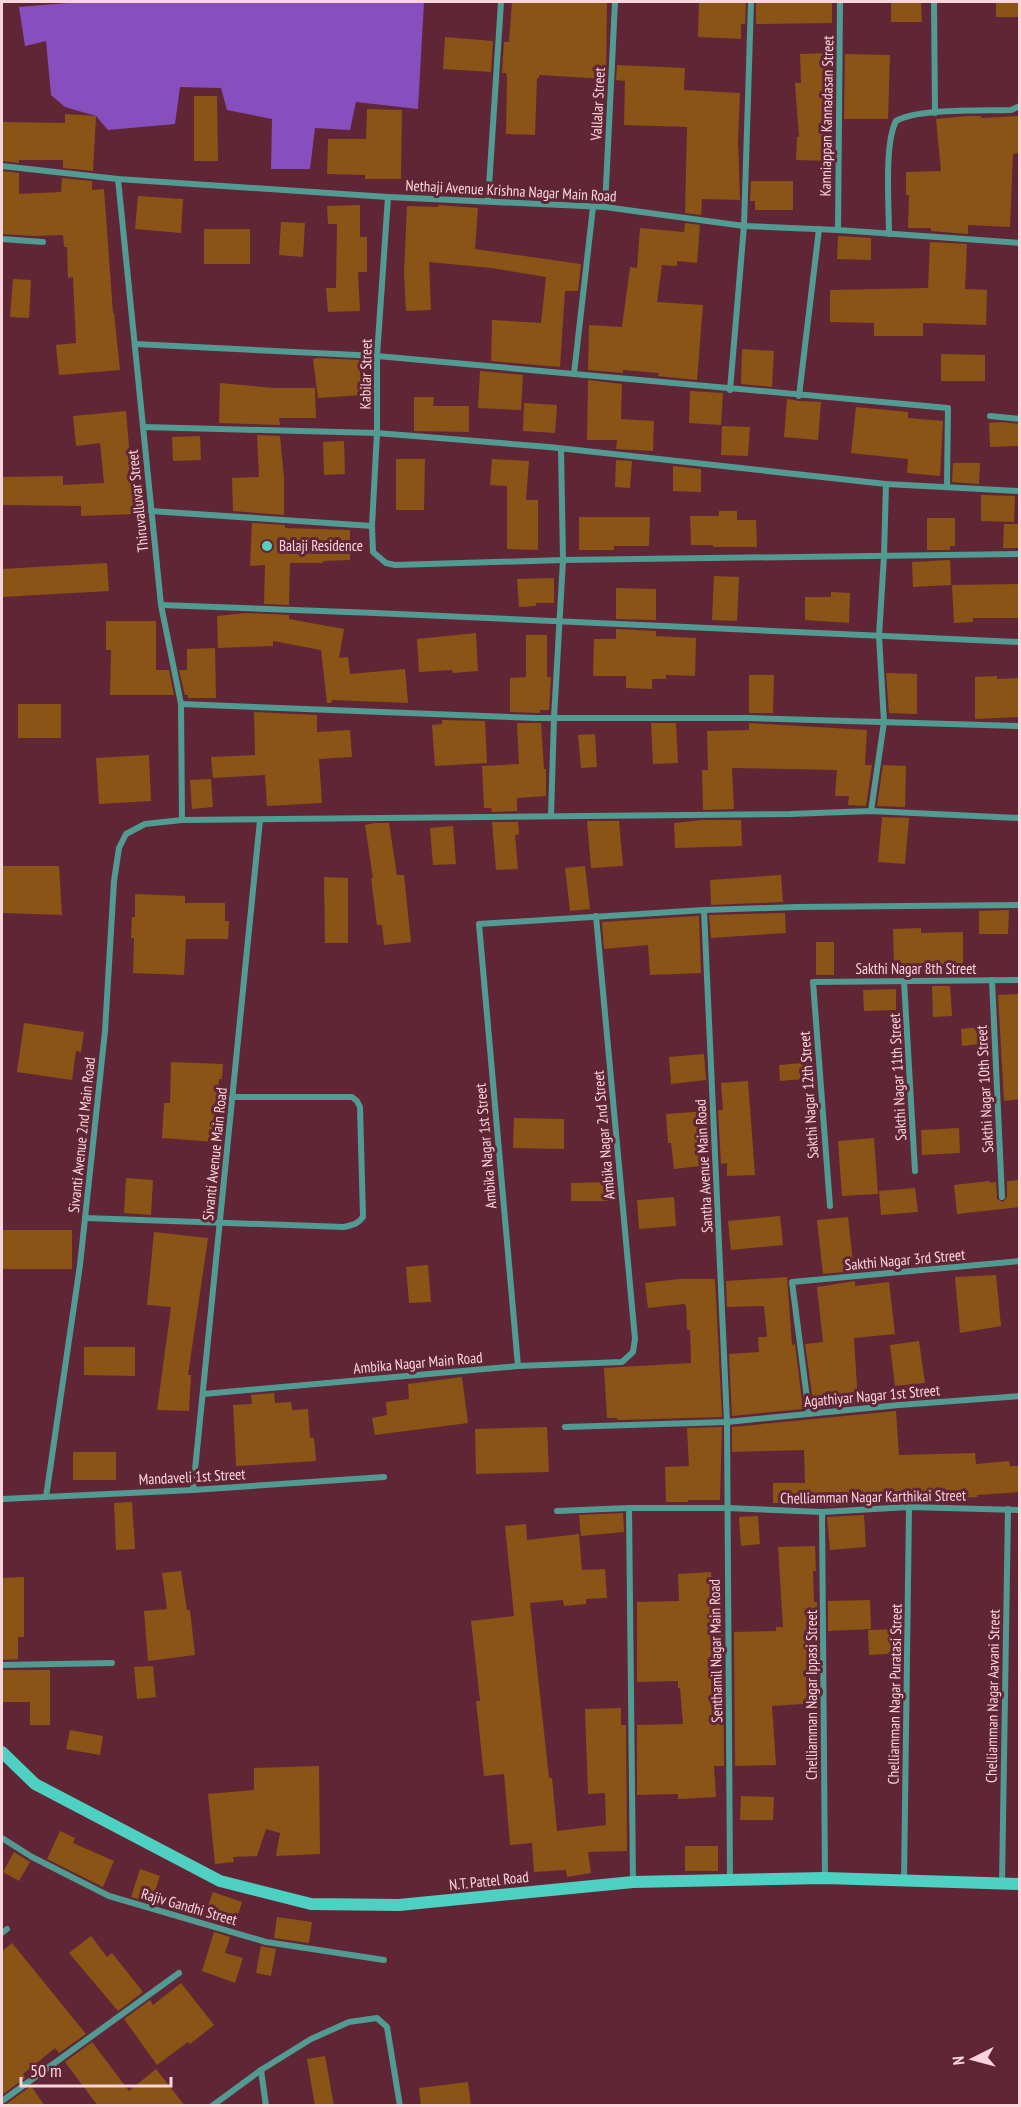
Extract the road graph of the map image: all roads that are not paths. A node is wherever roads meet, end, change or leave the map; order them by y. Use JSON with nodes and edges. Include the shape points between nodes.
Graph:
{"nodes":[{"id":1,"x":501,"y":2,"type":"edge"},
{"id":2,"x":615,"y":2,"type":"edge"},
{"id":3,"x":751,"y":2,"type":"edge"},
{"id":4,"x":840,"y":2,"type":"edge"},
{"id":5,"x":934,"y":2,"type":"edge"},
{"id":6,"x":1020,"y":106,"type":"edge"},
{"id":7,"x":935,"y":112,"type":"junction"},
{"id":8,"x":2,"y":166,"type":"edge"},
{"id":9,"x":118,"y":179,"type":"junction"},
{"id":10,"x":388,"y":197,"type":"junction"},
{"id":11,"x":488,"y":201,"type":"junction"},
{"id":12,"x":592,"y":207,"type":"junction"},
{"id":13,"x":605,"y":207,"type":"junction"},
{"id":14,"x":744,"y":225,"type":"junction"},
{"id":15,"x":819,"y":229,"type":"junction"},
{"id":16,"x":838,"y":230,"type":"junction"},
{"id":17,"x":889,"y":234,"type":"junction"},
{"id":18,"x":2,"y":239,"type":"edge"},
{"id":19,"x":42,"y":242,"type":"dead end"},
{"id":20,"x":1020,"y":243,"type":"edge"},
{"id":21,"x":135,"y":344,"type":"junction"},
{"id":22,"x":376,"y":356,"type":"junction"},
{"id":23,"x":574,"y":374,"type":"junction"},
{"id":24,"x":730,"y":390,"type":"junction"},
{"id":25,"x":799,"y":396,"type":"junction"},
{"id":26,"x":990,"y":416,"type":"dead end"},
{"id":27,"x":1020,"y":419,"type":"edge"},
{"id":28,"x":143,"y":427,"type":"junction"},
{"id":29,"x":377,"y":433,"type":"junction"},
{"id":30,"x":561,"y":449,"type":"junction"},
{"id":31,"x":886,"y":484,"type":"junction"},
{"id":32,"x":947,"y":487,"type":"junction"},
{"id":33,"x":1020,"y":491,"type":"edge"},
{"id":34,"x":151,"y":511,"type":"junction"},
{"id":35,"x":372,"y":526,"type":"junction"},
{"id":36,"x":1020,"y":554,"type":"edge"},
{"id":37,"x":884,"y":556,"type":"junction"},
{"id":38,"x":563,"y":560,"type":"junction"},
{"id":39,"x":161,"y":605,"type":"junction"},
{"id":40,"x":559,"y":622,"type":"junction"},
{"id":41,"x":879,"y":636,"type":"junction"},
{"id":42,"x":1020,"y":642,"type":"edge"},
{"id":43,"x":181,"y":704,"type":"junction"},
{"id":44,"x":554,"y":718,"type":"junction"},
{"id":45,"x":884,"y":722,"type":"junction"},
{"id":46,"x":1020,"y":726,"type":"edge"},
{"id":47,"x":871,"y":811,"type":"junction"},
{"id":48,"x":551,"y":816,"type":"junction"},
{"id":49,"x":1020,"y":818,"type":"edge"},
{"id":50,"x":182,"y":820,"type":"junction"},
{"id":51,"x":260,"y":820,"type":"junction"},
{"id":52,"x":1020,"y":905,"type":"edge"},
{"id":53,"x":704,"y":910,"type":"junction"},
{"id":54,"x":596,"y":916,"type":"junction"},
{"id":55,"x":992,"y":980,"type":"junction"},
{"id":56,"x":1020,"y":980,"type":"edge"},
{"id":57,"x":904,"y":981,"type":"junction"},
{"id":58,"x":813,"y":982,"type":"joint"},
{"id":59,"x":232,"y":1097,"type":"junction"},
{"id":60,"x":915,"y":1171,"type":"dead end"},
{"id":61,"x":1002,"y":1197,"type":"dead end"},
{"id":62,"x":830,"y":1206,"type":"dead end"},
{"id":63,"x":85,"y":1218,"type":"junction"},
{"id":64,"x":220,"y":1223,"type":"junction"},
{"id":65,"x":1020,"y":1261,"type":"edge"},
{"id":66,"x":633,"y":1352,"type":"joint"},
{"id":67,"x":518,"y":1366,"type":"junction"},
{"id":68,"x":202,"y":1394,"type":"junction"},
{"id":69,"x":1020,"y":1396,"type":"edge"},
{"id":70,"x":809,"y":1414,"type":"junction"},
{"id":71,"x":727,"y":1422,"type":"junction"},
{"id":72,"x":565,"y":1427,"type":"dead end"},
{"id":73,"x":384,"y":1476,"type":"dead end"},
{"id":74,"x":193,"y":1490,"type":"junction"},
{"id":75,"x":46,"y":1497,"type":"junction"},
{"id":76,"x":2,"y":1499,"type":"edge"},
{"id":77,"x":909,"y":1507,"type":"junction"},
{"id":78,"x":629,"y":1508,"type":"junction"},
{"id":79,"x":727,"y":1508,"type":"junction"},
{"id":80,"x":1008,"y":1509,"type":"junction"},
{"id":81,"x":1020,"y":1510,"type":"edge"},
{"id":82,"x":557,"y":1511,"type":"dead end"},
{"id":83,"x":822,"y":1512,"type":"junction"},
{"id":84,"x":112,"y":1663,"type":"dead end"},
{"id":85,"x":2,"y":1665,"type":"edge"},
{"id":86,"x":2,"y":1752,"type":"edge"},
{"id":87,"x":2,"y":1838,"type":"edge"},
{"id":88,"x":825,"y":1878,"type":"junction"},
{"id":89,"x":730,"y":1879,"type":"junction"},
{"id":90,"x":904,"y":1881,"type":"junction"},
{"id":91,"x":633,"y":1882,"type":"junction"},
{"id":92,"x":1002,"y":1883,"type":"junction"},
{"id":93,"x":1020,"y":1884,"type":"edge"},
{"id":94,"x":384,"y":1960,"type":"dead end"},
{"id":95,"x":179,"y":1972,"type":"dead end"},
{"id":96,"x":261,"y":2070,"type":"junction"},
{"id":97,"x":2,"y":2101,"type":"edge"},
{"id":98,"x":212,"y":2106,"type":"edge"},
{"id":99,"x":266,"y":2106,"type":"edge"},
{"id":100,"x":400,"y":2106,"type":"edge"}],
"edges":[{"from":1,"to":11,"type":"street"},
{"from":2,"to":13,"type":"street","name":"Vallalar Street"},
{"from":3,"to":14,"type":"street"},
{"from":4,"to":16,"type":"street","name":"Kanniappan Kannadasan Street"},
{"from":5,"to":7,"type":"street"},
{"from":6,"to":7,"type":"street","via":[[1011,110]]},
{"from":7,"to":17,"type":"street","via":[[902,118],[893,126]]},
{"from":8,"to":9,"type":"street","name":"Nethaji Avenue Krishna Nagar Main Road"},
{"from":9,"to":10,"type":"street","name":"Nethaji Avenue Krishna Nagar Main Road"},
{"from":9,"to":21,"type":"street","name":"Thiruvalluvar Street"},
{"from":10,"to":11,"type":"street","name":"Nethaji Avenue Krishna Nagar Main Road"},
{"from":10,"to":22,"type":"street","name":"Kabilar Street"},
{"from":11,"to":12,"type":"street","name":"Nethaji Avenue Krishna Nagar Main Road"},
{"from":12,"to":13,"type":"street","name":"Nethaji Avenue Krishna Nagar Main Road"},
{"from":12,"to":23,"type":"street"},
{"from":13,"to":14,"type":"street","name":"Nethaji Avenue Krishna Nagar Main Road"},
{"from":14,"to":15,"type":"street","name":"Nethaji Avenue Krishna Nagar Main Road"},
{"from":14,"to":24,"type":"street"},
{"from":15,"to":16,"type":"street","name":"Nethaji Avenue Krishna Nagar Main Road"},
{"from":15,"to":25,"type":"street"},
{"from":16,"to":17,"type":"street","name":"Nethaji Avenue Krishna Nagar Main Road"},
{"from":17,"to":20,"type":"street","name":"Nethaji Avenue Krishna Nagar Main Road"},
{"from":18,"to":19,"type":"street"},
{"from":21,"to":22,"type":"street"},
{"from":21,"to":28,"type":"street","name":"Thiruvalluvar Street"},
{"from":22,"to":23,"type":"street"},
{"from":22,"to":29,"type":"street","name":"Kabilar Street"},
{"from":23,"to":24,"type":"street"},
{"from":24,"to":25,"type":"street"},
{"from":25,"to":32,"type":"street","via":[[948,408]]},
{"from":26,"to":27,"type":"street"},
{"from":28,"to":29,"type":"street"},
{"from":28,"to":34,"type":"street","name":"Thiruvalluvar Street"},
{"from":29,"to":30,"type":"street"},
{"from":29,"to":35,"type":"street","name":"Kabilar Street"},
{"from":30,"to":31,"type":"street"},
{"from":30,"to":38,"type":"street"},
{"from":31,"to":32,"type":"street"},
{"from":31,"to":37,"type":"street"},
{"from":32,"to":33,"type":"street"},
{"from":34,"to":35,"type":"street"},
{"from":34,"to":39,"type":"street","name":"Thiruvalluvar Street"},
{"from":35,"to":38,"type":"street","name":"Kabilar Street","via":[[373,552],[395,565]]},
{"from":36,"to":37,"type":"street"},
{"from":37,"to":38,"type":"street"},
{"from":37,"to":41,"type":"street"},
{"from":38,"to":40,"type":"street"},
{"from":39,"to":40,"type":"street"},
{"from":39,"to":43,"type":"street","name":"Thiruvalluvar Street"},
{"from":40,"to":41,"type":"street"},
{"from":40,"to":44,"type":"street"},
{"from":41,"to":42,"type":"street"},
{"from":41,"to":45,"type":"street"},
{"from":43,"to":44,"type":"street"},
{"from":43,"to":50,"type":"street","name":"Thiruvalluvar Street"},
{"from":44,"to":45,"type":"street"},
{"from":44,"to":48,"type":"street"},
{"from":45,"to":46,"type":"street"},
{"from":45,"to":47,"type":"street"},
{"from":47,"to":48,"type":"street","name":"Sivanti Avenue 2nd Main Road"},
{"from":47,"to":49,"type":"street","name":"Sivanti Avenue 2nd Main Road"},
{"from":48,"to":51,"type":"street","name":"Sivanti Avenue 2nd Main Road"},
{"from":50,"to":51,"type":"street","name":"Sivanti Avenue 2nd Main Road"},
{"from":50,"to":63,"type":"street","name":"Sivanti Avenue 2nd Main Road","via":[[145,824],[126,834],[119,848]]},
{"from":51,"to":59,"type":"street","name":"Sivanti Avenue Main Road"},
{"from":52,"to":53,"type":"street"},
{"from":53,"to":54,"type":"street"},
{"from":53,"to":71,"type":"street","name":"Santha Avenue Main Road"},
{"from":54,"to":66,"type":"street","name":"Ambika Nagar 2nd Street","via":[[635,1339]]},
{"from":54,"to":67,"type":"street","name":"Ambika Nagar 1st Street","via":[[478,924]]},
{"from":55,"to":56,"type":"street","name":"Sakthi Nagar 8th Street"},
{"from":55,"to":57,"type":"street","name":"Sakthi Nagar 8th Street"},
{"from":55,"to":61,"type":"street","name":"Sakthi Nagar 10th Street"},
{"from":57,"to":58,"type":"street","name":"Sakthi Nagar 8th Street"},
{"from":57,"to":60,"type":"street","name":"Sakthi Nagar 11th Street"},
{"from":58,"to":62,"type":"street","name":"Sakthi Nagar 12th Street"},
{"from":59,"to":64,"type":"street","name":"Sivanti Avenue Main Road"},
{"from":59,"to":64,"type":"street","via":[[352,1097],[357,1101],[363,1216],[354,1225],[344,1227]]},
{"from":63,"to":64,"type":"street"},
{"from":63,"to":75,"type":"street","name":"Sivanti Avenue 2nd Main Road"},
{"from":64,"to":68,"type":"street","name":"Sivanti Avenue Main Road"},
{"from":65,"to":70,"type":"street","name":"Sakthi Nagar 3rd Street","via":[[792,1282]]},
{"from":66,"to":67,"type":"street","name":"Ambika Nagar Main Road","via":[[622,1362]]},
{"from":67,"to":68,"type":"street","name":"Ambika Nagar Main Road"},
{"from":68,"to":74,"type":"street","name":"Sivanti Avenue Main Road"},
{"from":69,"to":70,"type":"street","name":"Agathiyar Nagar 1st Street"},
{"from":70,"to":71,"type":"street","name":"Agathiyar Nagar 1st Street"},
{"from":71,"to":72,"type":"street","name":"Agathiyar Nagar 1st Street"},
{"from":71,"to":79,"type":"street","name":"Senthamil Nagar Main Road"},
{"from":73,"to":74,"type":"street","name":"Mandaveli 1st Street"},
{"from":74,"to":75,"type":"street","name":"Mandaveli 1st Street"},
{"from":75,"to":76,"type":"street","name":"Mandaveli 1st Street"},
{"from":77,"to":80,"type":"street","name":"Chelliamman Nagar Karthikai Street"},
{"from":77,"to":83,"type":"street","name":"Chelliamman Nagar Karthikai Street"},
{"from":77,"to":90,"type":"street","name":"Chelliamman Nagar Puratasi Street"},
{"from":78,"to":79,"type":"street","name":"Chelliamman Nagar Karthikai Street"},
{"from":78,"to":82,"type":"street","name":"Chelliamman Nagar Karthikai Street"},
{"from":78,"to":91,"type":"street"},
{"from":79,"to":83,"type":"street","name":"Chelliamman Nagar Karthikai Street"},
{"from":79,"to":89,"type":"street","name":"Senthamil Nagar Main Road"},
{"from":80,"to":81,"type":"street","name":"Chelliamman Nagar Karthikai Street"},
{"from":80,"to":92,"type":"street","name":"Chelliamman Nagar Aavani Street"},
{"from":83,"to":88,"type":"street","name":"Chelliamman Nagar Ippasi Street"},
{"from":84,"to":85,"type":"street"},
{"from":86,"to":91,"type":"street","name":"N.T. Pattel Road","via":[[34,1784],[220,1881],[310,1904],[399,1905]]},
{"from":87,"to":94,"type":"street","name":"Rajiv Gandhi Street","via":[[109,1896],[266,1942]]},
{"from":88,"to":89,"type":"street","name":"N.T. Pattel Road"},
{"from":88,"to":90,"type":"street","name":"N.T. Pattel Road"},
{"from":89,"to":91,"type":"street","name":"N.T. Pattel Road"},
{"from":90,"to":92,"type":"street","name":"N.T. Pattel Road"},
{"from":92,"to":93,"type":"street","name":"N.T. Pattel Road"},
{"from":95,"to":97,"type":"street"},
{"from":96,"to":98,"type":"street"},
{"from":96,"to":99,"type":"street"},
{"from":96,"to":100,"type":"street","via":[[311,2039],[349,2022],[377,2018],[387,2027]]}]}
